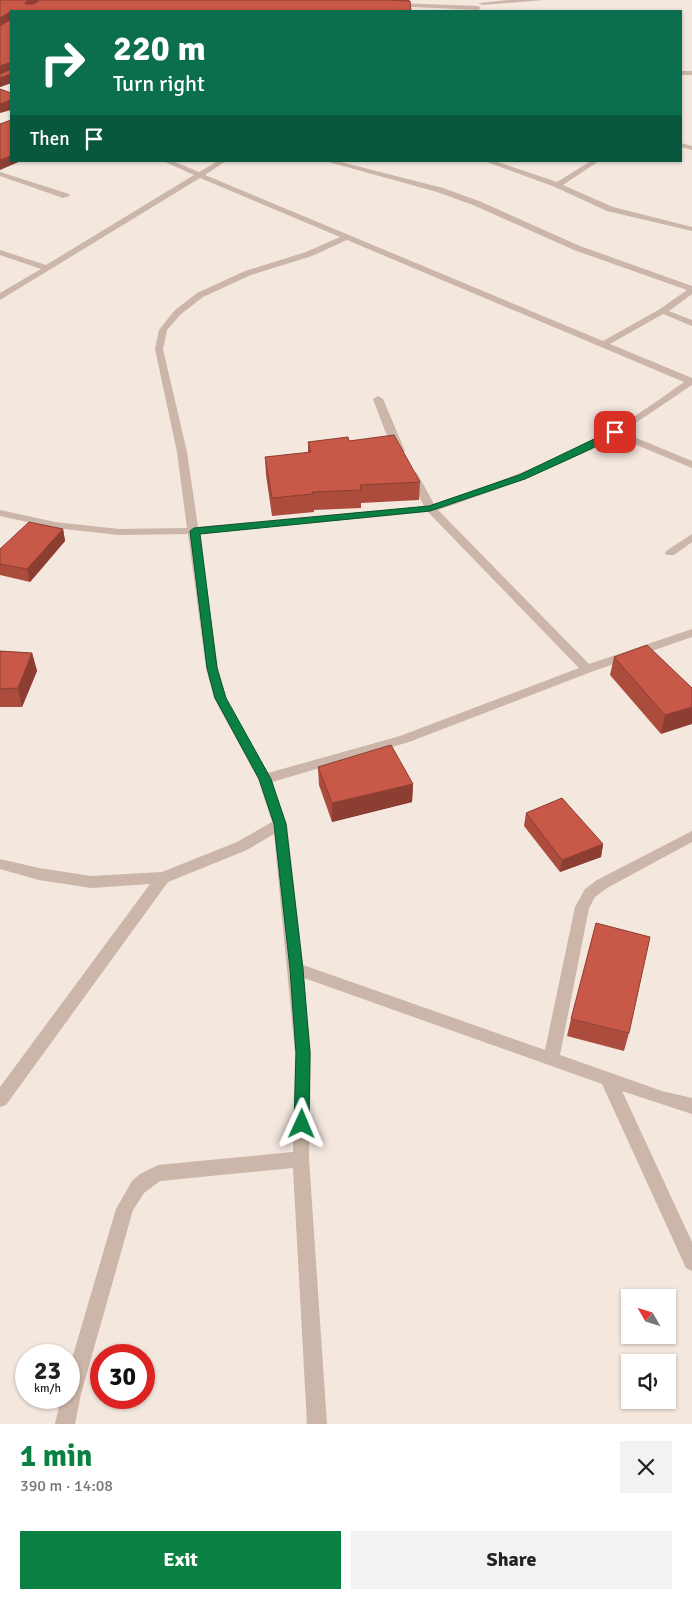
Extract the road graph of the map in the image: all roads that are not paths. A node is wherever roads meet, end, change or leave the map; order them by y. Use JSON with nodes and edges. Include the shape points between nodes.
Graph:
{"nodes":[{"id":1,"x":541,"y":0,"type":"edge"},
{"id":2,"x":390,"y":5,"type":"edge"},
{"id":3,"x":480,"y":6,"type":"edge"},
{"id":4,"x":168,"y":162,"type":"edge"},
{"id":5,"x":221,"y":162,"type":"edge"},
{"id":6,"x":332,"y":162,"type":"edge"},
{"id":7,"x":491,"y":162,"type":"edge"},
{"id":8,"x":594,"y":162,"type":"edge"},
{"id":9,"x":0,"y":174,"type":"edge"},
{"id":10,"x":198,"y":174,"type":"junction"},
{"id":11,"x":9,"y":178,"type":"junction"},
{"id":12,"x":0,"y":181,"type":"edge"},
{"id":13,"x":558,"y":185,"type":"junction"},
{"id":14,"x":66,"y":196,"type":"dead end"},
{"id":15,"x":692,"y":229,"type":"edge"},
{"id":16,"x":346,"y":237,"type":"junction"},
{"id":17,"x":0,"y":252,"type":"edge"},
{"id":18,"x":46,"y":268,"type":"junction"},
{"id":19,"x":692,"y":290,"type":"edge"},
{"id":20,"x":0,"y":296,"type":"edge"},
{"id":21,"x":663,"y":311,"type":"junction"},
{"id":22,"x":692,"y":323,"type":"edge"},
{"id":23,"x":603,"y":345,"type":"junction"},
{"id":24,"x":692,"y":382,"type":"edge"},
{"id":25,"x":378,"y":400,"type":"dead end"},
{"id":26,"x":615,"y":432,"type":"junction"},
{"id":27,"x":692,"y":465,"type":"edge"},
{"id":28,"x":430,"y":508,"type":"junction"},
{"id":29,"x":0,"y":513,"type":"edge"},
{"id":30,"x":194,"y":531,"type":"junction"},
{"id":31,"x":692,"y":537,"type":"edge"},
{"id":32,"x":670,"y":553,"type":"dead end"},
{"id":33,"x":692,"y":633,"type":"edge"},
{"id":34,"x":587,"y":669,"type":"junction"},
{"id":35,"x":265,"y":779,"type":"junction"},
{"id":36,"x":280,"y":824,"type":"junction"},
{"id":37,"x":692,"y":836,"type":"edge"},
{"id":38,"x":0,"y":864,"type":"edge"},
{"id":39,"x":163,"y":878,"type":"junction"},
{"id":40,"x":296,"y":969,"type":"junction"},
{"id":41,"x":551,"y":1059,"type":"junction"},
{"id":42,"x":608,"y":1079,"type":"junction"},
{"id":43,"x":0,"y":1100,"type":"edge"},
{"id":44,"x":692,"y":1106,"type":"edge"},
{"id":45,"x":301,"y":1159,"type":"junction"},
{"id":46,"x":692,"y":1262,"type":"edge"},
{"id":47,"x":64,"y":1424,"type":"edge"},
{"id":48,"x":317,"y":1424,"type":"edge"}],
"edges":[{"from":1,"to":3,"type":"street"},
{"from":2,"to":3,"type":"street"},
{"from":4,"to":10,"type":"street"},
{"from":5,"to":10,"type":"street"},
{"from":6,"to":19,"type":"street","via":[[440,190],[586,251]]},
{"from":7,"to":13,"type":"street"},
{"from":8,"to":13,"type":"street"},
{"from":9,"to":11,"type":"street"},
{"from":10,"to":16,"type":"street"},
{"from":10,"to":18,"type":"street"},
{"from":11,"to":12,"type":"street"},
{"from":11,"to":14,"type":"street"},
{"from":13,"to":15,"type":"street","via":[[610,209]]},
{"from":16,"to":23,"type":"street"},
{"from":16,"to":30,"type":"street","via":[[309,254],[248,273],[200,295],[177,313],[163,330],[159,349],[182,452]]},
{"from":17,"to":18,"type":"street"},
{"from":18,"to":20,"type":"street"},
{"from":19,"to":21,"type":"street"},
{"from":21,"to":22,"type":"street"},
{"from":21,"to":23,"type":"street"},
{"from":23,"to":24,"type":"street"},
{"from":24,"to":26,"type":"street"},
{"from":25,"to":28,"type":"street","via":[[390,431]]},
{"from":26,"to":27,"type":"street"},
{"from":26,"to":28,"type":"street","via":[[522,477]]},
{"from":28,"to":30,"type":"street"},
{"from":28,"to":34,"type":"street"},
{"from":29,"to":30,"type":"street","via":[[54,525],[119,532]]},
{"from":30,"to":35,"type":"street","via":[[212,668],[220,698]]},
{"from":31,"to":32,"type":"street"},
{"from":33,"to":34,"type":"street"},
{"from":34,"to":35,"type":"street","via":[[404,740]]},
{"from":35,"to":36,"type":"street"},
{"from":36,"to":39,"type":"street","via":[[242,846]]},
{"from":36,"to":40,"type":"street"},
{"from":37,"to":41,"type":"street","via":[[590,893],[582,907]]},
{"from":38,"to":39,"type":"street","via":[[91,882]]},
{"from":39,"to":43,"type":"street"},
{"from":40,"to":41,"type":"street"},
{"from":40,"to":45,"type":"street","via":[[303,1053]]},
{"from":41,"to":42,"type":"street"},
{"from":42,"to":44,"type":"street"},
{"from":42,"to":46,"type":"street"},
{"from":45,"to":47,"type":"street","via":[[158,1173],[135,1189],[125,1209]]},
{"from":45,"to":48,"type":"street"}]}
